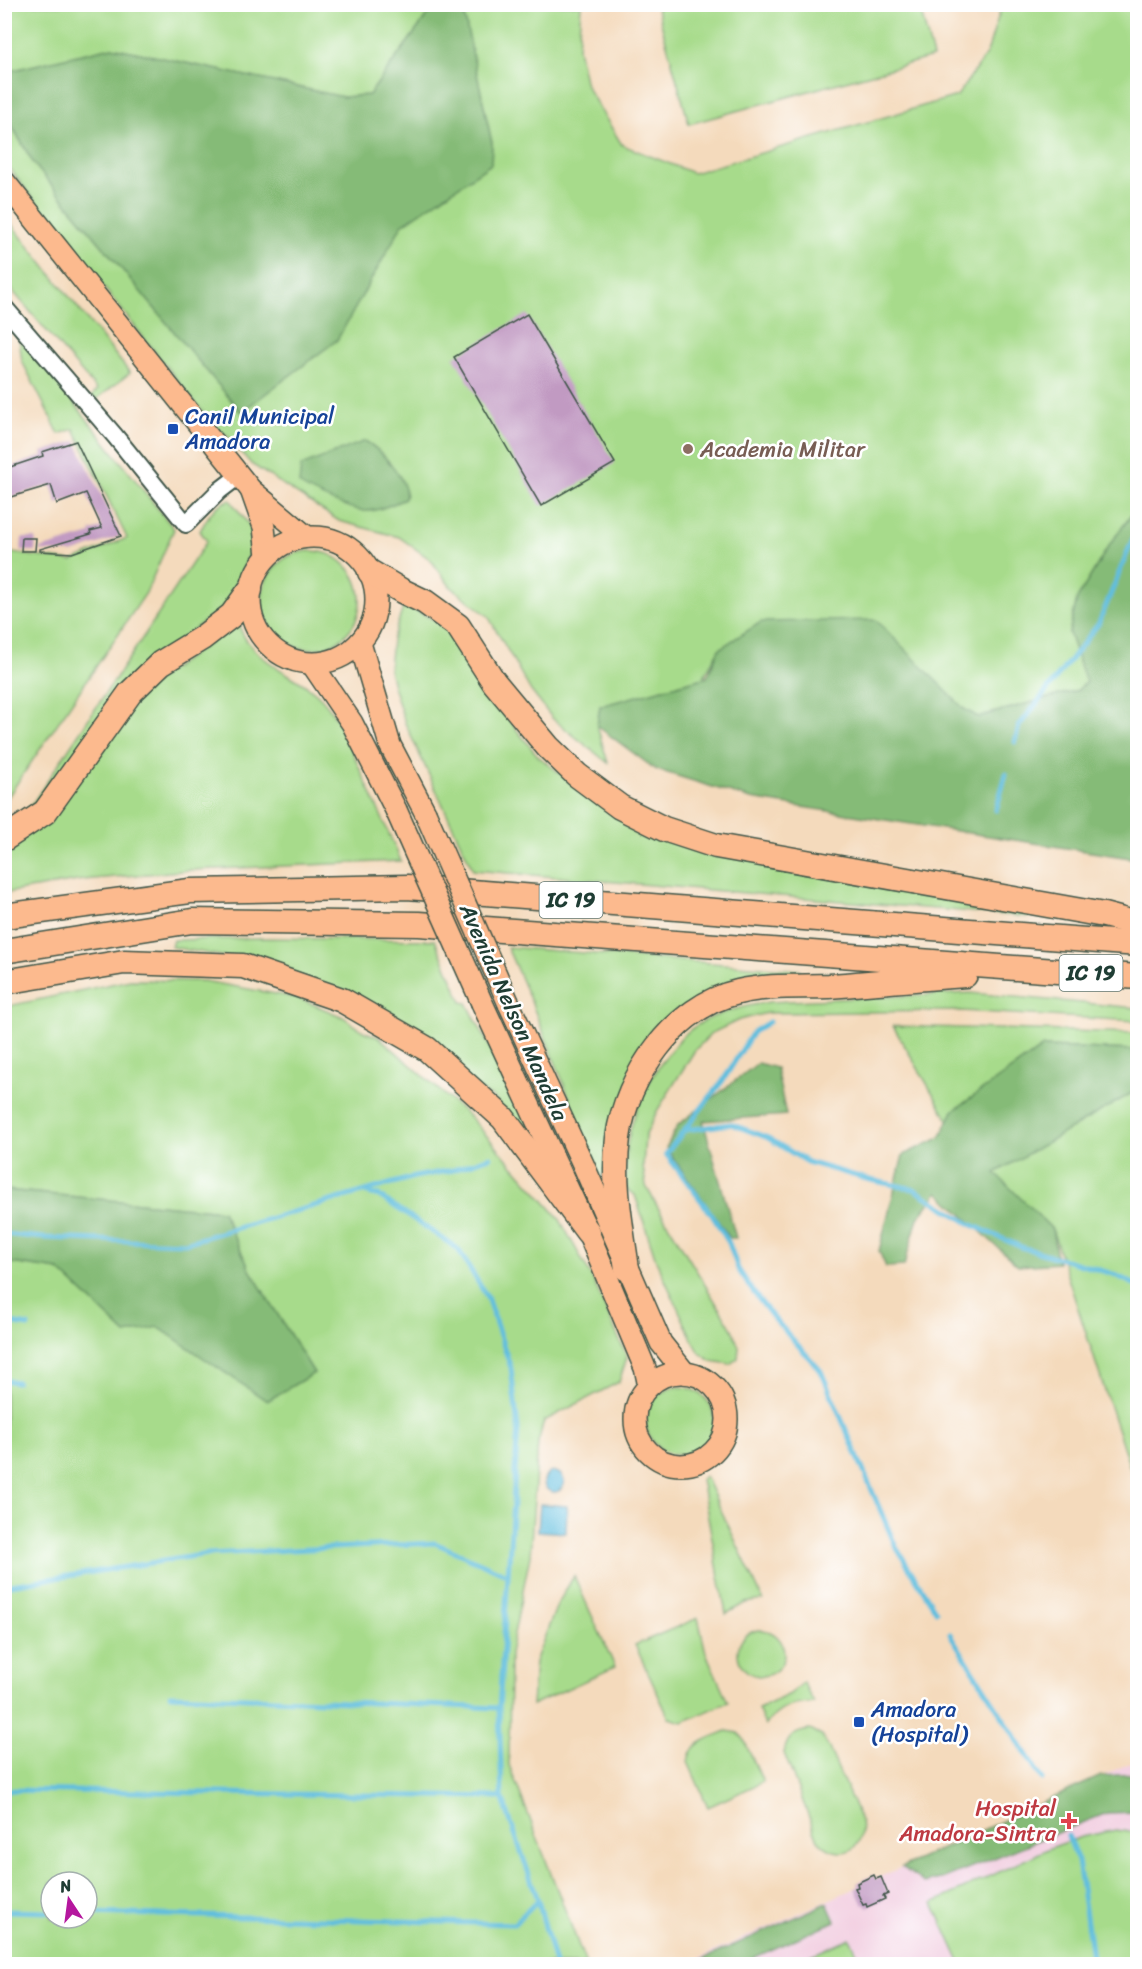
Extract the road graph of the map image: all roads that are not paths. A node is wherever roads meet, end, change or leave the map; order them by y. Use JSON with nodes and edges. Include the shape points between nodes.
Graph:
{"nodes":[{"id":1,"x":4,"y":181,"type":"edge"},
{"id":2,"x":4,"y":307,"type":"edge"},
{"id":3,"x":246,"y":482,"type":"junction"},
{"id":4,"x":307,"y":537,"type":"junction"},
{"id":5,"x":267,"y":556,"type":"junction"},
{"id":6,"x":370,"y":572,"type":"junction"},
{"id":7,"x":250,"y":590,"type":"junction"},
{"id":8,"x":360,"y":643,"type":"junction"},
{"id":9,"x":312,"y":664,"type":"junction"},
{"id":10,"x":4,"y":839,"type":"edge"},
{"id":11,"x":4,"y":916,"type":"edge"},
{"id":12,"x":1137,"y":924,"type":"edge"},
{"id":13,"x":1137,"y":944,"type":"edge"},
{"id":14,"x":4,"y":951,"type":"edge"},
{"id":15,"x":1044,"y":969,"type":"junction"},
{"id":16,"x":1137,"y":977,"type":"edge"},
{"id":17,"x":4,"y":982,"type":"edge"},
{"id":18,"x":588,"y":1232,"type":"junction"},
{"id":19,"x":627,"y":1269,"type":"junction"},
{"id":20,"x":685,"y":1373,"type":"junction"},
{"id":21,"x":649,"y":1386,"type":"junction"}],
"edges":[{"from":1,"to":3,"type":"main road"},
{"from":2,"to":3,"type":"street","via":[[186,524],[219,491]]},
{"from":3,"to":4,"type":"main road"},
{"from":3,"to":5,"type":"main road","via":[[264,528]]},
{"from":4,"to":5,"type":"main road","via":[[285,543]]},
{"from":4,"to":6,"type":"main road","via":[[329,539],[350,549]]},
{"from":5,"to":7,"type":"main road"},
{"from":6,"to":8,"type":"main road","via":[[377,596],[373,622]]},
{"from":6,"to":12,"type":"highway","via":[[425,602],[458,626],[494,682],[548,747],[620,807],[664,829],[716,846]]},
{"from":7,"to":9,"type":"main road","via":[[249,608],[264,641],[294,661]]},
{"from":7,"to":10,"type":"highway","via":[[232,615],[161,663],[130,693],[45,812]]},
{"from":8,"to":9,"type":"main road","via":[[330,662]]},
{"from":8,"to":19,"type":"main road","name":"Avenida Nelson Mandela","bridge":true,"via":[[390,745],[425,812]]},
{"from":9,"to":18,"type":"main road","name":"Avenida Nelson Mandela","bridge":true,"via":[[352,723],[396,810]]},
{"from":11,"to":13,"type":"highway","number":"IC 19","via":[[190,891],[407,887]]},
{"from":14,"to":15,"type":"highway","number":"IC 19","via":[[192,921],[419,924]]},
{"from":15,"to":16,"type":"highway","number":"IC 19"},
{"from":15,"to":19,"type":"highway","via":[[770,987],[736,993],[692,1014],[673,1028],[643,1069],[622,1120],[616,1191]]},
{"from":17,"to":18,"type":"highway","via":[[124,962],[243,966],[342,1000],[427,1049],[503,1118]]},
{"from":18,"to":21,"type":"main road","name":"Avenida Nelson Mandela"},
{"from":19,"to":20,"type":"main road","name":"Avenida Nelson Mandela","via":[[661,1343]]},
{"from":20,"to":21,"type":"main road","via":[[659,1378]]},
{"from":20,"to":21,"type":"main road","via":[[714,1387],[727,1419],[717,1449],[700,1461],[682,1465],[667,1462],[652,1455],[642,1444],[636,1429],[636,1406]]}]}
